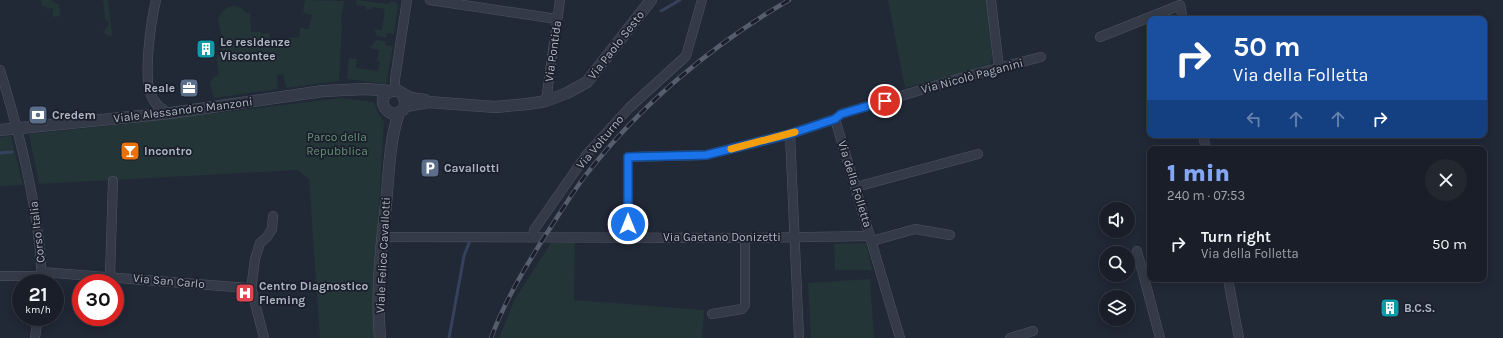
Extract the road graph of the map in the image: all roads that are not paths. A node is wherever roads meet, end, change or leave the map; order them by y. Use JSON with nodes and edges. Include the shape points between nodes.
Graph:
{"nodes":[{"id":1,"x":156,"y":0,"type":"edge"},
{"id":2,"x":407,"y":0,"type":"edge"},
{"id":3,"x":430,"y":0,"type":"edge"},
{"id":4,"x":560,"y":0,"type":"edge"},
{"id":5,"x":651,"y":0,"type":"edge"},
{"id":6,"x":702,"y":0,"type":"edge"},
{"id":7,"x":991,"y":0,"type":"edge"},
{"id":8,"x":1153,"y":16,"type":"edge"},
{"id":9,"x":1182,"y":16,"type":"edge"},
{"id":10,"x":558,"y":18,"type":"junction"},
{"id":11,"x":1147,"y":19,"type":"edge"},
{"id":12,"x":1100,"y":38,"type":"dead end"},
{"id":13,"x":1041,"y":57,"type":"dead end"},
{"id":14,"x":998,"y":68,"type":"junction"},
{"id":15,"x":0,"y":70,"type":"edge"},
{"id":16,"x":366,"y":89,"type":"junction"},
{"id":17,"x":397,"y":92,"type":"junction"},
{"id":18,"x":546,"y":101,"type":"junction"},
{"id":19,"x":438,"y":102,"type":"junction"},
{"id":20,"x":385,"y":108,"type":"junction"},
{"id":21,"x":402,"y":110,"type":"junction"},
{"id":22,"x":171,"y":113,"type":"junction"},
{"id":23,"x":835,"y":119,"type":"junction"},
{"id":24,"x":0,"y":130,"type":"edge"},
{"id":25,"x":19,"y":133,"type":"junction"},
{"id":26,"x":790,"y":134,"type":"junction"},
{"id":27,"x":978,"y":154,"type":"dead end"},
{"id":28,"x":389,"y":172,"type":"junction"},
{"id":29,"x":113,"y":181,"type":"dead end"},
{"id":30,"x":856,"y":187,"type":"junction"},
{"id":31,"x":273,"y":216,"type":"dead end"},
{"id":32,"x":950,"y":235,"type":"dead end"},
{"id":33,"x":382,"y":237,"type":"junction"},
{"id":34,"x":533,"y":237,"type":"junction"},
{"id":35,"x":628,"y":237,"type":"junction"},
{"id":36,"x":794,"y":237,"type":"junction"},
{"id":37,"x":744,"y":238,"type":"junction"},
{"id":38,"x":871,"y":239,"type":"junction"},
{"id":39,"x":1137,"y":251,"type":"dead end"},
{"id":40,"x":41,"y":274,"type":"edge"},
{"id":41,"x":110,"y":274,"type":"edge"},
{"id":42,"x":0,"y":276,"type":"edge"},
{"id":43,"x":12,"y":276,"type":"edge"},
{"id":44,"x":124,"y":277,"type":"edge"},
{"id":45,"x":1229,"y":282,"type":"edge"},
{"id":46,"x":250,"y":289,"type":"junction"},
{"id":47,"x":712,"y":314,"type":"dead end"},
{"id":48,"x":37,"y":326,"type":"edge"},
{"id":49,"x":1033,"y":331,"type":"dead end"},
{"id":50,"x":35,"y":338,"type":"edge"},
{"id":51,"x":264,"y":338,"type":"edge"},
{"id":52,"x":380,"y":338,"type":"edge"},
{"id":53,"x":800,"y":338,"type":"edge"},
{"id":54,"x":900,"y":338,"type":"edge"},
{"id":55,"x":1010,"y":338,"type":"edge"},
{"id":56,"x":1160,"y":338,"type":"edge"},
{"id":57,"x":1239,"y":338,"type":"edge"}],
"edges":[{"from":1,"to":22,"type":"street","via":[[147,73],[153,100],[157,106]]},
{"from":2,"to":17,"type":"street","via":[[395,79]]},
{"from":3,"to":10,"type":"street"},
{"from":4,"to":10,"type":"street","name":"Via Pontida"},
{"from":5,"to":18,"type":"street","name":"Via Paolo Sesto","via":[[587,82]]},
{"from":6,"to":34,"type":"street","name":"Via Volturno","via":[[683,60],[629,108],[587,154],[534,230]]},
{"from":7,"to":14,"type":"street"},
{"from":8,"to":9,"type":"street","via":[[1180,5]]},
{"from":10,"to":18,"type":"street","name":"Via Pontida"},
{"from":11,"to":12,"type":"street"},
{"from":13,"to":14,"type":"street","name":"Via Nicolò Paganini"},
{"from":14,"to":23,"type":"street","name":"Via Nicolò Paganini","via":[[841,114]]},
{"from":15,"to":25,"type":"street","name":"Corso Italia"},
{"from":16,"to":17,"type":"street","name":"Viale Alessandro Manzoni"},
{"from":16,"to":20,"type":"street"},
{"from":16,"to":22,"type":"street","name":"Viale Alessandro Manzoni","via":[[324,91]]},
{"from":17,"to":19,"type":"street","name":"Via Paolo Sesto","via":[[411,98]]},
{"from":17,"to":20,"type":"street","via":[[384,97]]},
{"from":17,"to":21,"type":"street","via":[[406,100]]},
{"from":18,"to":19,"type":"street","name":"Via Paolo Sesto","via":[[495,107]]},
{"from":19,"to":21,"type":"street","name":"Via Paolo Sesto","via":[[428,102]]},
{"from":20,"to":21,"type":"street","via":[[393,114]]},
{"from":20,"to":28,"type":"street","name":"Viale Felice Cavallotti","via":[[389,138]]},
{"from":21,"to":28,"type":"street","name":"Viale Felice Cavallotti","via":[[395,128]]},
{"from":22,"to":25,"type":"street","name":"Viale Alessandro Manzoni"},
{"from":23,"to":26,"type":"street"},
{"from":23,"to":30,"type":"street","name":"Via della Folletta"},
{"from":24,"to":25,"type":"street","name":"Viale Alessandro Manzoni"},
{"from":25,"to":40,"type":"street","name":"Corso Italia","via":[[39,234]]},
{"from":26,"to":35,"type":"street","via":[[706,155],[628,157]]},
{"from":26,"to":36,"type":"street"},
{"from":27,"to":30,"type":"street"},
{"from":28,"to":33,"type":"street","name":"Viale Felice Cavallotti"},
{"from":29,"to":41,"type":"street"},
{"from":30,"to":38,"type":"street","name":"Via della Folletta"},
{"from":31,"to":46,"type":"street","via":[[272,229],[260,243]]},
{"from":32,"to":38,"type":"street","name":"Via Gaetano Donizetti","via":[[915,229]]},
{"from":33,"to":34,"type":"street","name":"Via Gaetano Donizetti"},
{"from":33,"to":52,"type":"street","name":"Viale Felice Cavallotti","via":[[378,296]]},
{"from":34,"to":35,"type":"street","name":"Via Gaetano Donizetti"},
{"from":35,"to":37,"type":"street","name":"Via Gaetano Donizetti"},
{"from":36,"to":37,"type":"street","name":"Via Gaetano Donizetti"},
{"from":36,"to":38,"type":"street","name":"Via Gaetano Donizetti"},
{"from":36,"to":53,"type":"street"},
{"from":37,"to":47,"type":"street","via":[[745,305],[742,309]]},
{"from":38,"to":54,"type":"street","name":"Via della Folletta"},
{"from":39,"to":56,"type":"street"},
{"from":42,"to":43,"type":"street","name":"Via San Carlo"},
{"from":44,"to":46,"type":"street","name":"Via San Carlo"},
{"from":45,"to":57,"type":"street"},
{"from":46,"to":51,"type":"street"},
{"from":48,"to":50,"type":"street"},
{"from":49,"to":55,"type":"street"}]}
